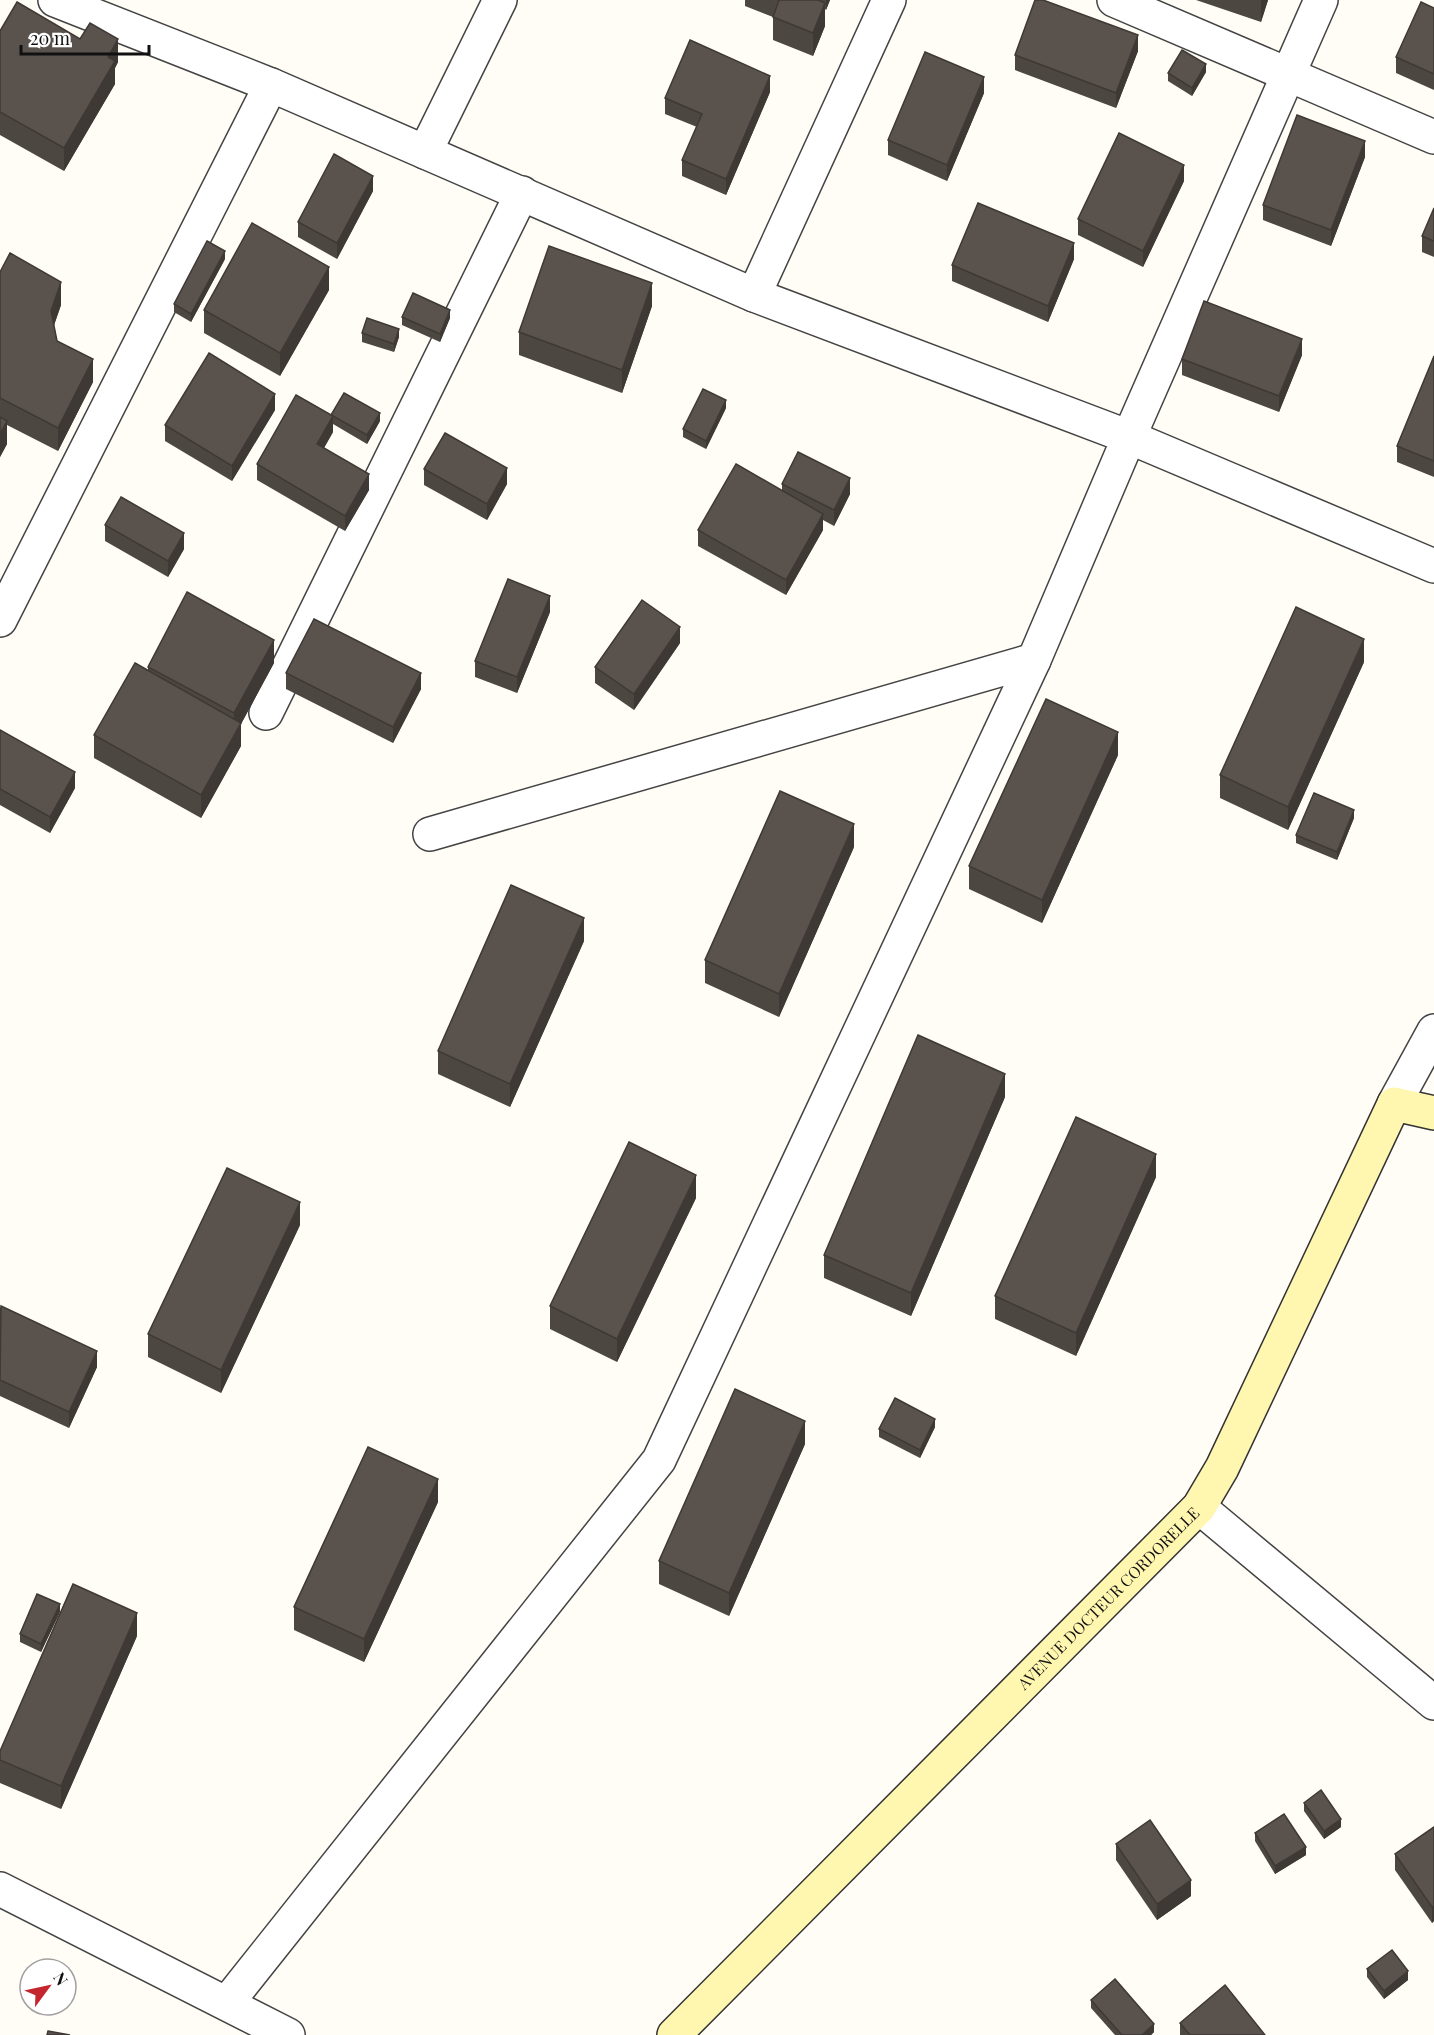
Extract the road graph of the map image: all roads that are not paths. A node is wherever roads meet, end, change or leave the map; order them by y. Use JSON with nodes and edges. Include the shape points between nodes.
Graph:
{"nodes":[{"id":1,"x":55,"y":0,"type":"edge"},
{"id":2,"x":500,"y":0,"type":"edge"},
{"id":3,"x":889,"y":0,"type":"edge"},
{"id":4,"x":1114,"y":0,"type":"edge"},
{"id":5,"x":1322,"y":0,"type":"edge"},
{"id":6,"x":1290,"y":75,"type":"junction"},
{"id":7,"x":271,"y":85,"type":"junction"},
{"id":8,"x":1434,"y":136,"type":"edge"},
{"id":9,"x":424,"y":152,"type":"junction"},
{"id":10,"x":522,"y":193,"type":"junction"},
{"id":11,"x":754,"y":295,"type":"junction"},
{"id":12,"x":1129,"y":437,"type":"junction"},
{"id":13,"x":1434,"y":566,"type":"edge"},
{"id":14,"x":0,"y":620,"type":"edge"},
{"id":15,"x":1034,"y":660,"type":"junction"},
{"id":16,"x":266,"y":713,"type":"dead end"},
{"id":17,"x":430,"y":834,"type":"dead end"},
{"id":18,"x":1434,"y":1031,"type":"edge"},
{"id":19,"x":1394,"y":1104,"type":"junction"},
{"id":20,"x":1434,"y":1113,"type":"edge"},
{"id":21,"x":1199,"y":1507,"type":"junction"},
{"id":22,"x":1434,"y":1703,"type":"edge"},
{"id":23,"x":0,"y":1889,"type":"edge"},
{"id":24,"x":227,"y":2003,"type":"junction"},
{"id":25,"x":288,"y":2035,"type":"edge"},
{"id":26,"x":674,"y":2035,"type":"edge"}],
"edges":[{"from":1,"to":7,"type":"street"},
{"from":2,"to":9,"type":"street"},
{"from":3,"to":11,"type":"street"},
{"from":4,"to":6,"type":"street"},
{"from":5,"to":6,"type":"street"},
{"from":6,"to":8,"type":"street"},
{"from":6,"to":12,"type":"street"},
{"from":7,"to":9,"type":"street"},
{"from":7,"to":14,"type":"street"},
{"from":9,"to":10,"type":"street"},
{"from":10,"to":11,"type":"street"},
{"from":10,"to":16,"type":"street"},
{"from":11,"to":12,"type":"street"},
{"from":12,"to":13,"type":"street"},
{"from":12,"to":15,"type":"street"},
{"from":15,"to":17,"type":"street"},
{"from":15,"to":24,"type":"street","via":[[659,1460]]},
{"from":18,"to":19,"type":"street"},
{"from":19,"to":20,"type":"street"},
{"from":19,"to":21,"type":"street","name":"AVENUE DOCTEUR CORDORELLE","via":[[1222,1468]]},
{"from":21,"to":22,"type":"street"},
{"from":21,"to":26,"type":"street","name":"AVENUE DOCTEUR CORDORELLE"},
{"from":23,"to":24,"type":"street"},
{"from":24,"to":25,"type":"street"}]}
